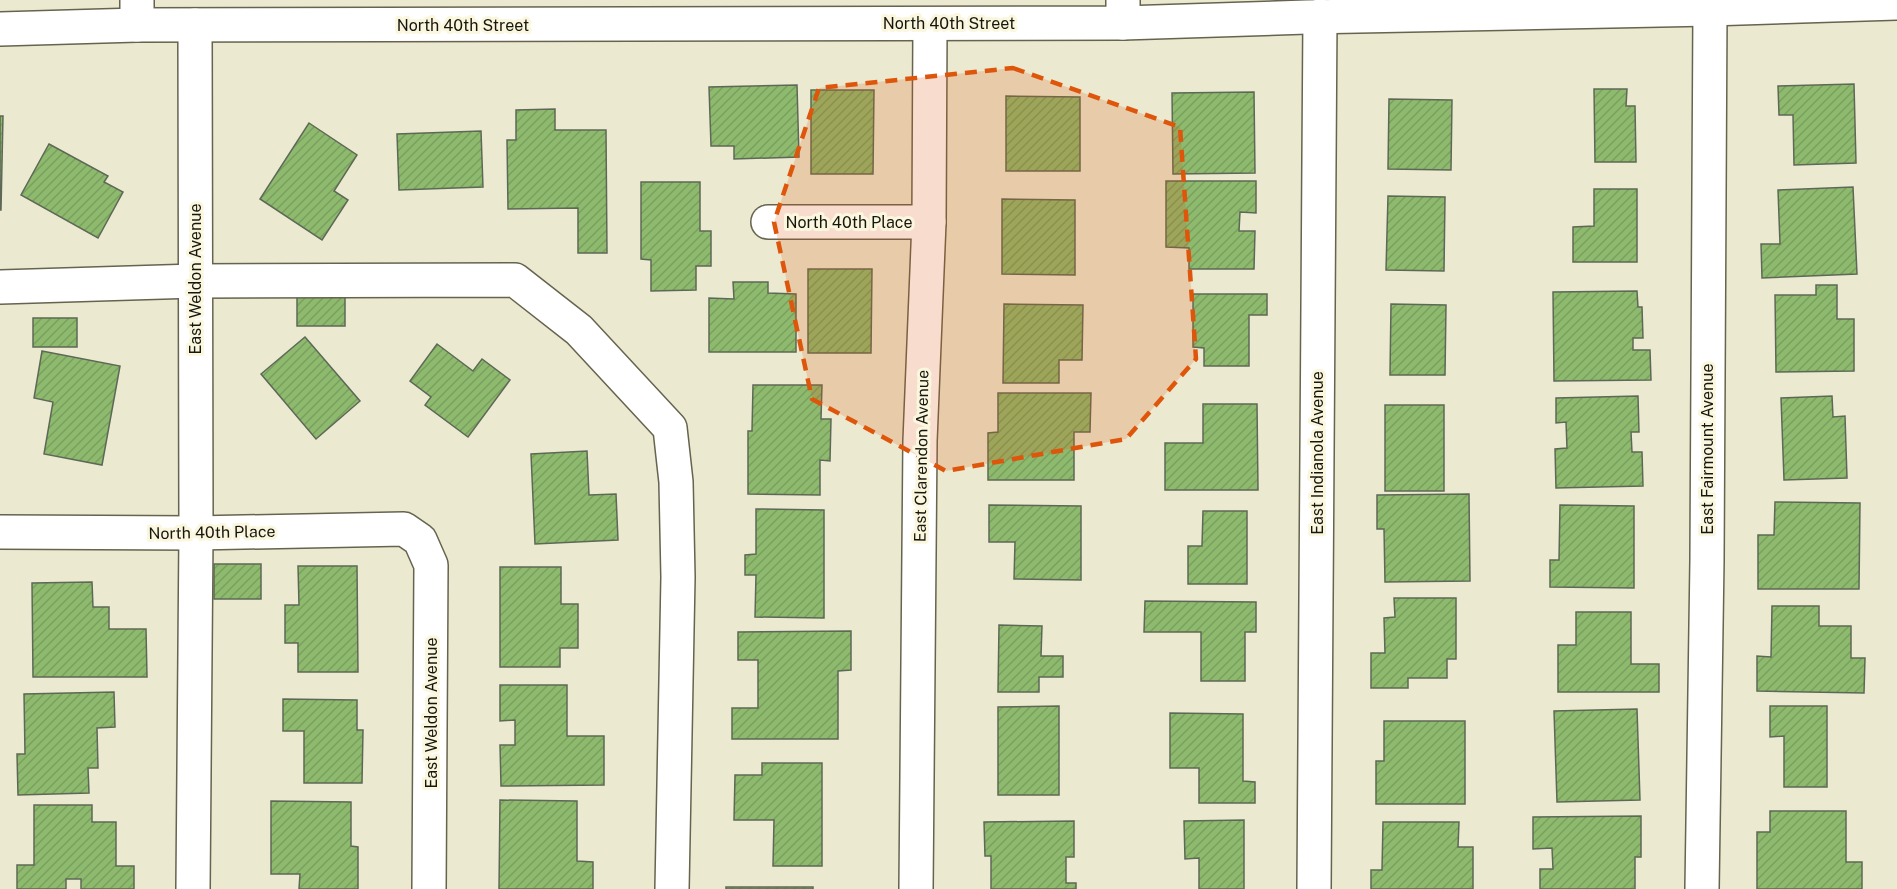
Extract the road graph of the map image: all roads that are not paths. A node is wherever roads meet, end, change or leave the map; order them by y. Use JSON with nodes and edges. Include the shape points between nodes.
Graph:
{"nodes":[{"id":1,"x":1897,"y":3,"type":"edge"},
{"id":2,"x":1776,"y":4,"type":"edge"},
{"id":3,"x":1534,"y":7,"type":"edge"},
{"id":4,"x":1710,"y":9,"type":"junction"},
{"id":5,"x":1123,"y":11,"type":"edge"},
{"id":6,"x":1311,"y":11,"type":"edge"},
{"id":7,"x":137,"y":13,"type":"edge"},
{"id":8,"x":930,"y":24,"type":"junction"},
{"id":9,"x":195,"y":25,"type":"junction"},
{"id":10,"x":0,"y":29,"type":"edge"},
{"id":11,"x":768,"y":222,"type":"dead end"},
{"id":12,"x":929,"y":222,"type":"junction"},
{"id":13,"x":195,"y":281,"type":"junction"},
{"id":14,"x":0,"y":287,"type":"edge"},
{"id":15,"x":0,"y":532,"type":"edge"},
{"id":16,"x":196,"y":533,"type":"junction"},
{"id":17,"x":420,"y":540,"type":"joint"},
{"id":18,"x":193,"y":889,"type":"edge"},
{"id":19,"x":429,"y":889,"type":"edge"},
{"id":20,"x":672,"y":889,"type":"edge"},
{"id":21,"x":916,"y":889,"type":"edge"},
{"id":22,"x":1314,"y":889,"type":"edge"},
{"id":23,"x":1702,"y":889,"type":"edge"}],
"edges":[{"from":1,"to":2,"type":"street","name":"North 40th Street"},
{"from":2,"to":4,"type":"street","name":"North 40th Street"},
{"from":3,"to":4,"type":"street","name":"North 40th Street"},
{"from":3,"to":6,"type":"street","name":"North 40th Street"},
{"from":4,"to":23,"type":"street","name":"East Fairmount Avenue"},
{"from":5,"to":6,"type":"street","name":"North 40th Street"},
{"from":5,"to":8,"type":"street","name":"North 40th Street"},
{"from":6,"to":22,"type":"street","name":"East Indianola Avenue"},
{"from":7,"to":9,"type":"street","name":"North 40th Street"},
{"from":7,"to":10,"type":"street","name":"North 40th Street"},
{"from":8,"to":9,"type":"street","name":"North 40th Street"},
{"from":8,"to":12,"type":"street","name":"East Clarendon Avenue"},
{"from":9,"to":13,"type":"street","name":"East Weldon Avenue"},
{"from":11,"to":12,"type":"street","name":"North 40th Place"},
{"from":12,"to":21,"type":"street","name":"East Clarendon Avenue","via":[[920,441]]},
{"from":13,"to":14,"type":"street"},
{"from":13,"to":16,"type":"street","name":"East Weldon Avenue"},
{"from":13,"to":20,"type":"street","via":[[515,280],[579,330],[670,428],[676,482],[678,577]]},
{"from":15,"to":16,"type":"street","name":"North 40th Place"},
{"from":16,"to":17,"type":"street","name":"North 40th Place","via":[[404,529]]},
{"from":16,"to":18,"type":"street","name":"East Weldon Avenue"},
{"from":17,"to":19,"type":"street","name":"East Weldon Avenue","via":[[431,564]]}]}
